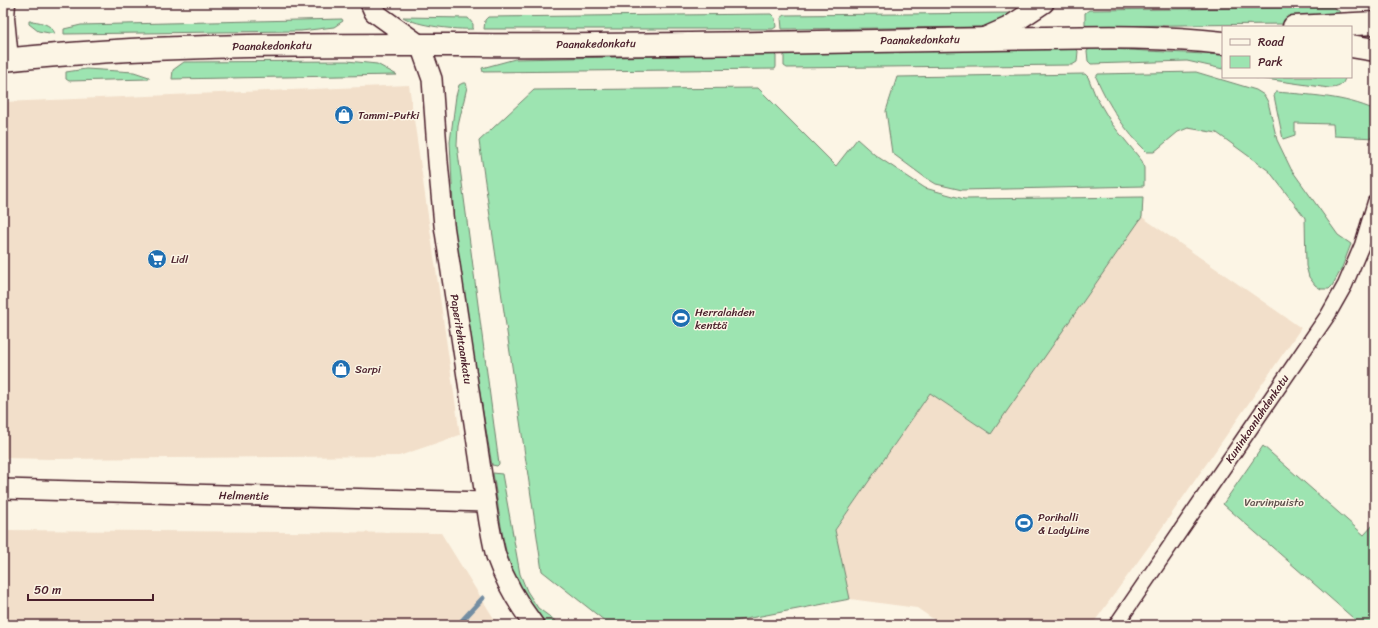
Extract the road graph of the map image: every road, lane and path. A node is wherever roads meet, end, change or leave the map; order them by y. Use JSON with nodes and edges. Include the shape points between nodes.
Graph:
{"nodes":[{"id":1,"x":8,"y":3,"type":"edge"},
{"id":2,"x":370,"y":3,"type":"edge"},
{"id":3,"x":1044,"y":3,"type":"edge"},
{"id":4,"x":1375,"y":7,"type":"edge"},
{"id":5,"x":1347,"y":23,"type":"junction"},
{"id":6,"x":1375,"y":23,"type":"edge"},
{"id":7,"x":1307,"y":26,"type":"edge"},
{"id":8,"x":1222,"y":34,"type":"edge"},
{"id":9,"x":982,"y":39,"type":"junction"},
{"id":10,"x":1190,"y":39,"type":"junction"},
{"id":11,"x":1222,"y":44,"type":"edge"},
{"id":12,"x":420,"y":45,"type":"junction"},
{"id":13,"x":1352,"y":46,"type":"edge"},
{"id":14,"x":1375,"y":50,"type":"edge"},
{"id":15,"x":7,"y":60,"type":"edge"},
{"id":16,"x":1375,"y":202,"type":"edge"},
{"id":17,"x":3,"y":489,"type":"edge"},
{"id":18,"x":486,"y":502,"type":"junction"},
{"id":19,"x":534,"y":625,"type":"edge"},
{"id":20,"x":1116,"y":625,"type":"edge"}],
"edges":[{"from":1,"to":15,"type":"street"},
{"from":2,"to":12,"type":"street","via":[[374,12]]},
{"from":3,"to":9,"type":"street","via":[[1008,27]]},
{"from":4,"to":5,"type":"main road"},
{"from":5,"to":6,"type":"main road"},
{"from":5,"to":7,"type":"main road"},
{"from":8,"to":10,"type":"main road","name":"Paanakedonkatu"},
{"from":9,"to":10,"type":"main road","name":"Paanakedonkatu"},
{"from":9,"to":12,"type":"main road","name":"Paanakedonkatu"},
{"from":10,"to":11,"type":"main road","name":"Paanakedonkatu"},
{"from":12,"to":15,"type":"main road","name":"Paanakedonkatu","via":[[159,48]]},
{"from":12,"to":18,"type":"street","name":"Paperitehtaankatu","via":[[432,79],[444,225]]},
{"from":13,"to":14,"type":"main road"},
{"from":16,"to":20,"type":"street","name":"Kuninkaanlahdenkatu","via":[[1346,285],[1328,315]]},
{"from":17,"to":18,"type":"street","name":"Helmentie"},
{"from":18,"to":19,"type":"street","name":"Paperitehtaankatu","via":[[496,555],[507,582]]}]}
